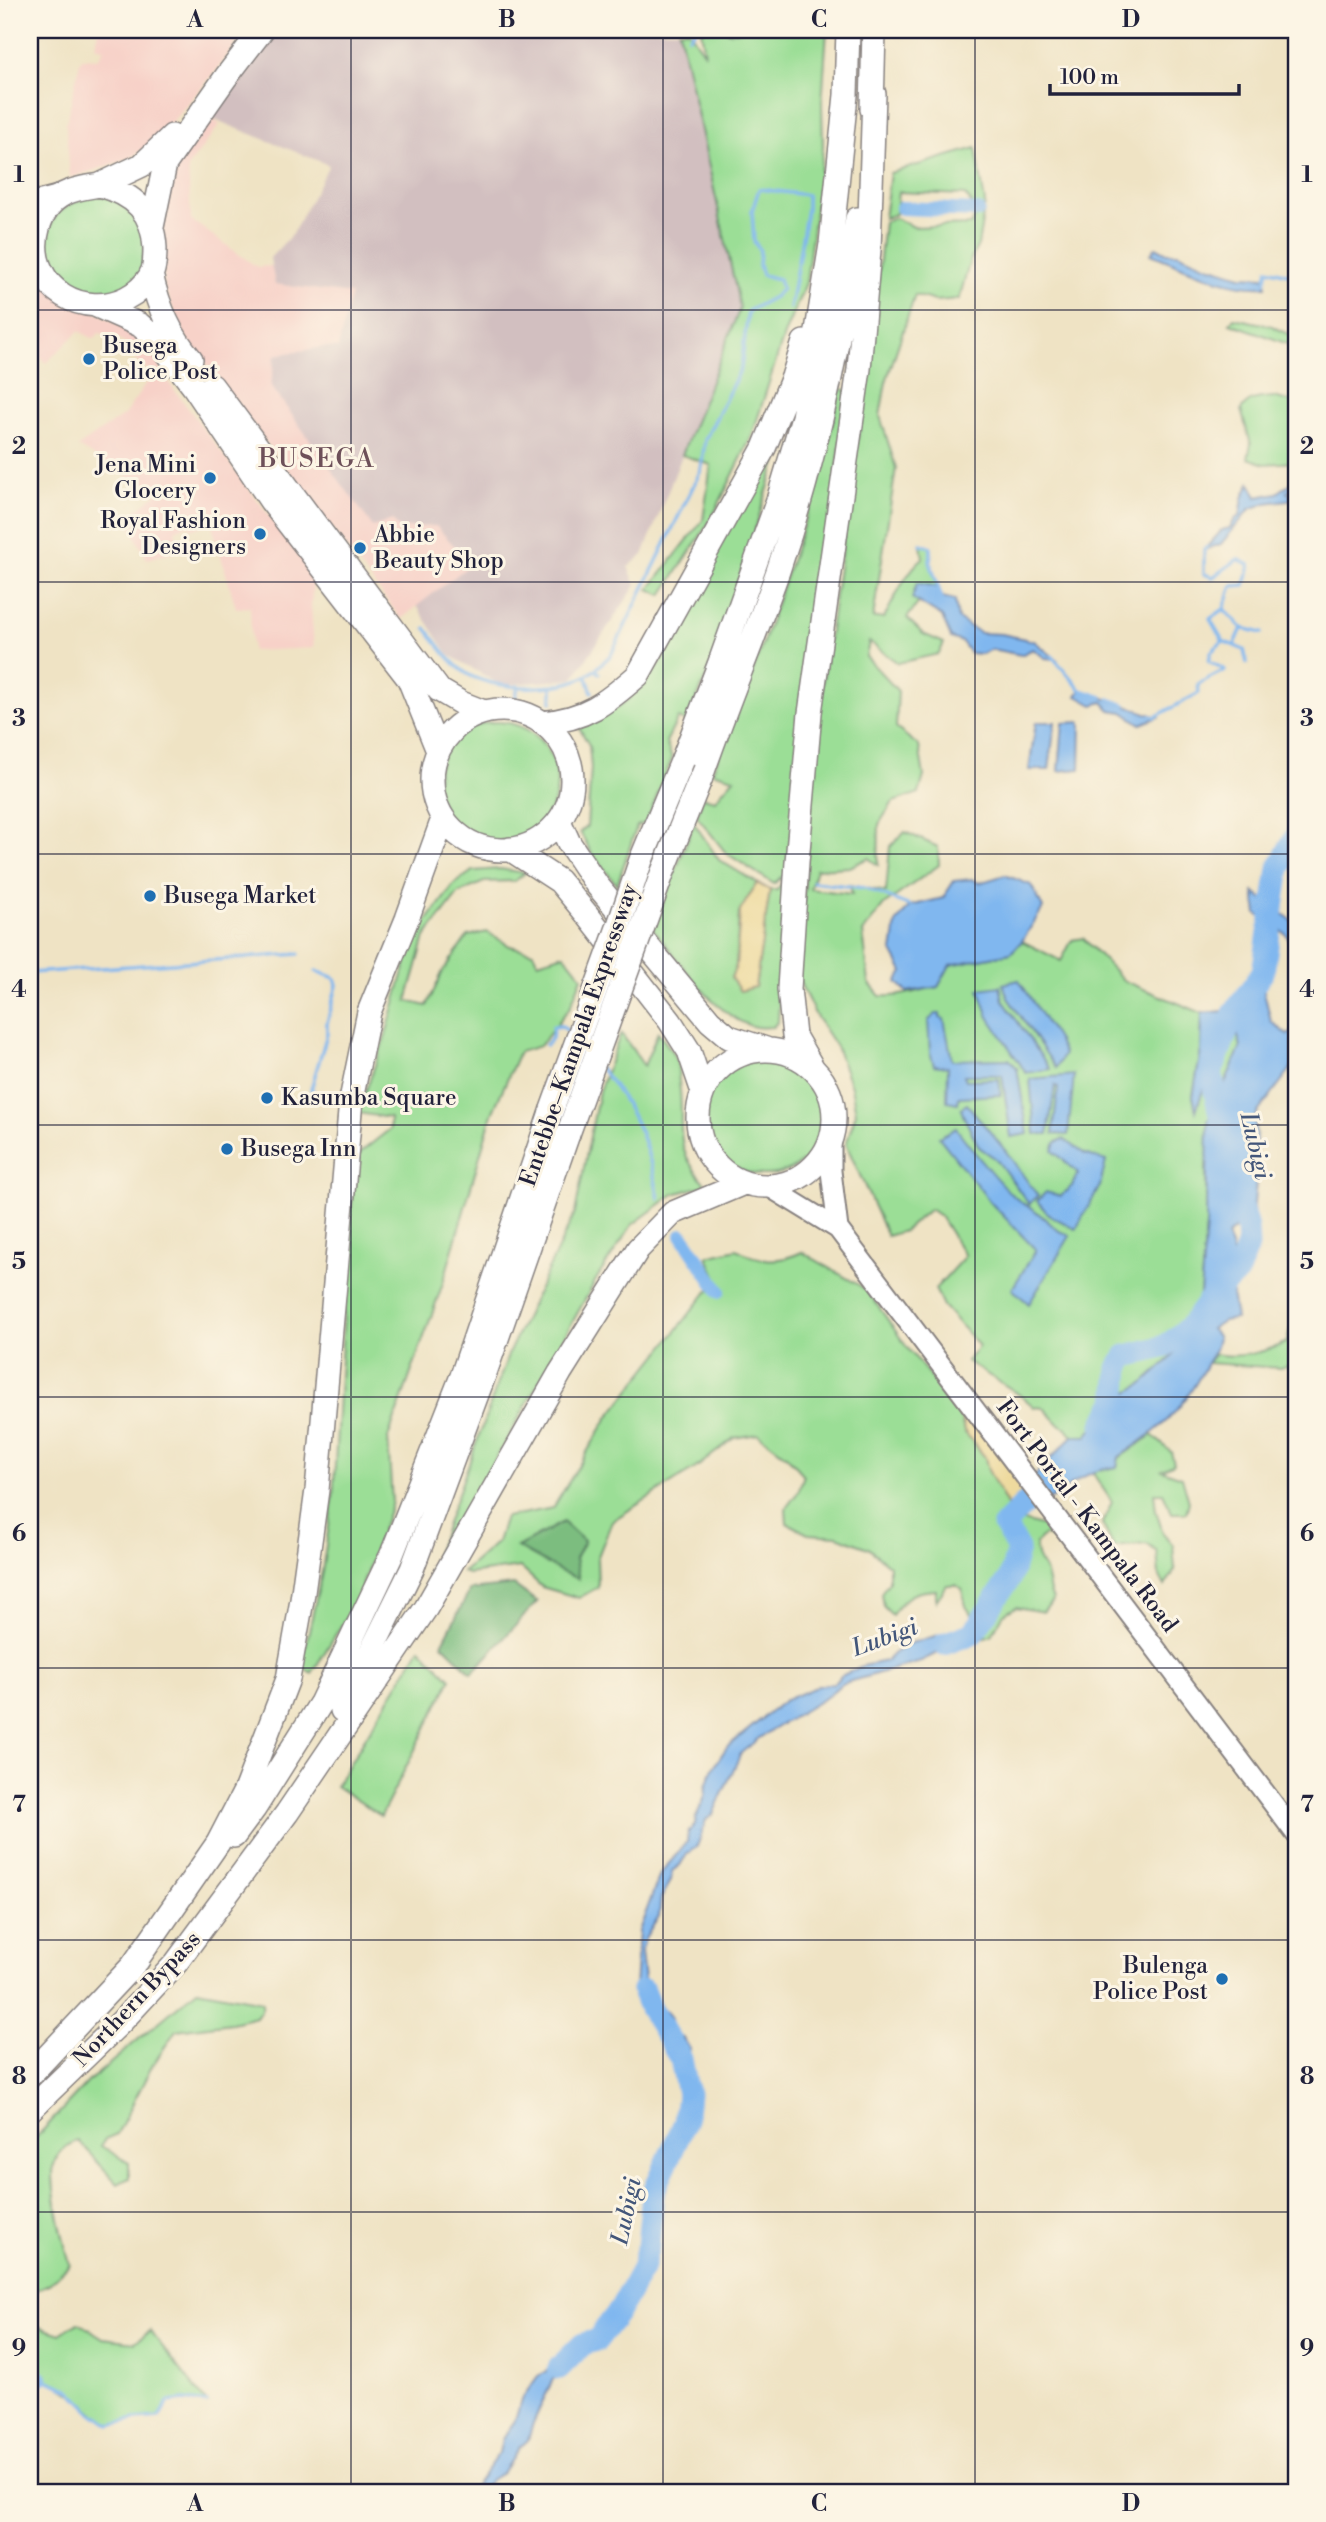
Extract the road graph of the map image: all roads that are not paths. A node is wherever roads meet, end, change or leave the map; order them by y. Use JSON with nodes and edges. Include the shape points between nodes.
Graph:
{"nodes":[{"id":1,"x":262,"y":30,"type":"edge"},
{"id":2,"x":848,"y":30,"type":"edge"},
{"id":3,"x":874,"y":30,"type":"edge"},
{"id":4,"x":226,"y":77,"type":"junction"},
{"id":5,"x":874,"y":94,"type":"junction"},
{"id":6,"x":100,"y":185,"type":"junction"},
{"id":7,"x":61,"y":195,"type":"junction"},
{"id":8,"x":30,"y":204,"type":"edge"},
{"id":9,"x":152,"y":227,"type":"junction"},
{"id":10,"x":33,"y":255,"type":"edge"},
{"id":11,"x":151,"y":274,"type":"junction"},
{"id":12,"x":825,"y":276,"type":"junction"},
{"id":13,"x":97,"y":306,"type":"junction"},
{"id":14,"x":484,"y":712,"type":"junction"},
{"id":15,"x":542,"y":723,"type":"junction"},
{"id":16,"x":438,"y":751,"type":"junction"},
{"id":17,"x":443,"y":819,"type":"junction"},
{"id":18,"x":559,"y":821,"type":"junction"},
{"id":19,"x":510,"y":849,"type":"junction"},
{"id":20,"x":769,"y":1050,"type":"junction"},
{"id":21,"x":811,"y":1067,"type":"junction"},
{"id":22,"x":703,"y":1092,"type":"junction"},
{"id":23,"x":831,"y":1140,"type":"junction"},
{"id":24,"x":744,"y":1183,"type":"junction"},
{"id":25,"x":768,"y":1186,"type":"junction"},
{"id":26,"x":838,"y":1229,"type":"junction"},
{"id":27,"x":287,"y":1813,"type":"junction"},
{"id":28,"x":1296,"y":1834,"type":"edge"},
{"id":29,"x":129,"y":1971,"type":"junction"},
{"id":30,"x":30,"y":2075,"type":"edge"},
{"id":31,"x":30,"y":2110,"type":"edge"}],
"edges":[{"from":1,"to":4,"type":"highway"},
{"from":2,"to":12,"type":"highway","name":"Entebbe–Kampala Expressway","via":[[846,95]]},
{"from":3,"to":5,"type":"highway","name":"Entebbe–Kampala Expressway"},
{"from":4,"to":6,"type":"highway","via":[[158,152]]},
{"from":4,"to":9,"type":"highway","via":[[165,164]]},
{"from":5,"to":21,"type":"highway","via":[[869,250],[859,369],[810,713],[797,862],[789,989],[794,1036]]},
{"from":5,"to":27,"type":"highway","name":"Entebbe–Kampala Expressway","bridge":true,"via":[[846,305],[813,456],[778,570],[662,874],[412,1569]]},
{"from":6,"to":7,"type":"highway"},
{"from":6,"to":9,"type":"highway","via":[[140,206]]},
{"from":7,"to":8,"type":"main road"},
{"from":7,"to":10,"type":"highway","via":[[45,212]]},
{"from":9,"to":11,"type":"highway","via":[[155,255]]},
{"from":10,"to":13,"type":"highway","via":[[52,286],[68,298]]},
{"from":11,"to":13,"type":"highway","via":[[127,298]]},
{"from":11,"to":14,"type":"highway","via":[[166,323],[182,349],[386,621],[439,690]]},
{"from":12,"to":15,"type":"highway","via":[[793,377],[764,448],[638,675],[609,701],[576,717]]},
{"from":12,"to":29,"type":"highway","name":"Entebbe–Kampala Expressway","bridge":true,"via":[[803,417],[779,496],[719,666],[640,860],[462,1376],[392,1554],[321,1703],[254,1809]]},
{"from":13,"to":16,"type":"highway","via":[[140,325],[194,387],[271,501],[409,679]]},
{"from":14,"to":15,"type":"highway","via":[[514,711]]},
{"from":14,"to":16,"type":"highway","via":[[457,726]]},
{"from":15,"to":18,"type":"highway","via":[[554,733],[569,760],[571,792]]},
{"from":16,"to":17,"type":"highway","via":[[432,785]]},
{"from":17,"to":19,"type":"highway","via":[[457,835],[477,846]]},
{"from":17,"to":29,"type":"highway","via":[[369,1012],[351,1100],[317,1490],[288,1679],[245,1791],[218,1843]]},
{"from":18,"to":19,"type":"highway","via":[[538,840]]},
{"from":18,"to":20,"type":"highway","via":[[597,885],[710,1021],[729,1037]]},
{"from":19,"to":22,"type":"highway","via":[[559,881],[589,917],[676,1031],[689,1051]]},
{"from":20,"to":21,"type":"highway","via":[[792,1055]]},
{"from":20,"to":22,"type":"highway","via":[[748,1052],[729,1061],[713,1074]]},
{"from":21,"to":23,"type":"highway","via":[[832,1101],[835,1121]]},
{"from":22,"to":24,"type":"highway","via":[[698,1129],[704,1146],[727,1175]]},
{"from":23,"to":25,"type":"highway","via":[[807,1173]]},
{"from":23,"to":26,"type":"main road"},
{"from":24,"to":25,"type":"highway"},
{"from":24,"to":27,"type":"highway","via":[[673,1213],[638,1250],[560,1373],[426,1608]]},
{"from":25,"to":26,"type":"main road"},
{"from":26,"to":28,"type":"main road","name":"Fort Portal - Kampala Road"},
{"from":27,"to":31,"type":"highway","name":"Northern Bypass","via":[[176,1964]]},
{"from":29,"to":30,"type":"highway","name":"Northern Bypass"}]}
